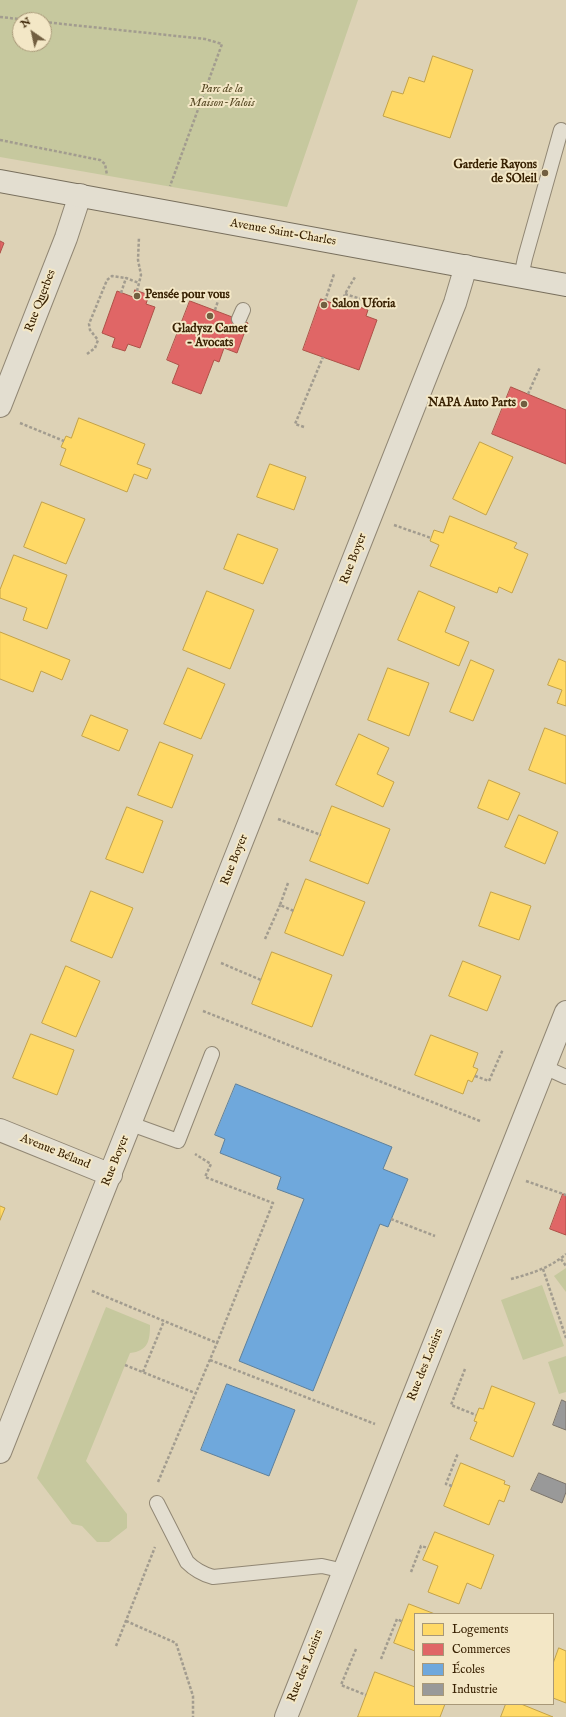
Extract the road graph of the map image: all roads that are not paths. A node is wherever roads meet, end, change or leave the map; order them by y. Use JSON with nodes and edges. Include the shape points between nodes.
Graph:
{"nodes":[{"id":1,"x":561,"y":130,"type":"dead end"},
{"id":2,"x":0,"y":181,"type":"edge"},
{"id":3,"x":80,"y":195,"type":"junction"},
{"id":4,"x":466,"y":266,"type":"junction"},
{"id":5,"x":521,"y":277,"type":"junction"},
{"id":6,"x":566,"y":285,"type":"edge"},
{"id":7,"x":0,"y":406,"type":"edge"},
{"id":8,"x":566,"y":1012,"type":"edge"},
{"id":9,"x":212,"y":1054,"type":"dead end"},
{"id":10,"x":544,"y":1067,"type":"junction"},
{"id":11,"x":566,"y":1077,"type":"edge"},
{"id":12,"x":131,"y":1124,"type":"junction"},
{"id":13,"x":0,"y":1130,"type":"edge"},
{"id":14,"x":110,"y":1175,"type":"junction"},
{"id":15,"x":0,"y":1452,"type":"edge"},
{"id":16,"x":157,"y":1503,"type":"road end"},
{"id":17,"x":344,"y":1571,"type":"junction"},
{"id":18,"x":286,"y":1717,"type":"edge"}],
"edges":[{"from":1,"to":5,"type":"lane","via":[[524,258]]},
{"from":2,"to":3,"type":"street","name":"Avenue Saint-Charles"},
{"from":3,"to":4,"type":"street","name":"Avenue Saint-Charles"},
{"from":3,"to":7,"type":"street","name":"Rue Querbes","via":[[66,238]]},
{"from":4,"to":5,"type":"street","name":"Avenue Saint-Charles"},
{"from":4,"to":12,"type":"street","name":"Rue Boyer","via":[[455,304]]},
{"from":5,"to":6,"type":"street","name":"Avenue Saint-Charles"},
{"from":8,"to":10,"type":"street","name":"Rue des Loisirs"},
{"from":9,"to":12,"type":"lane","via":[[178,1141]]},
{"from":10,"to":11,"type":"lane"},
{"from":10,"to":17,"type":"street","name":"Rue des Loisirs"},
{"from":12,"to":14,"type":"street","name":"Rue Boyer"},
{"from":13,"to":14,"type":"street","name":"Avenue Béland"},
{"from":14,"to":15,"type":"street","name":"Rue Boyer"},
{"from":16,"to":17,"type":"lane","via":[[187,1562],[203,1575],[213,1577],[322,1566]]},
{"from":17,"to":18,"type":"street","name":"Rue des Loisirs"}]}
